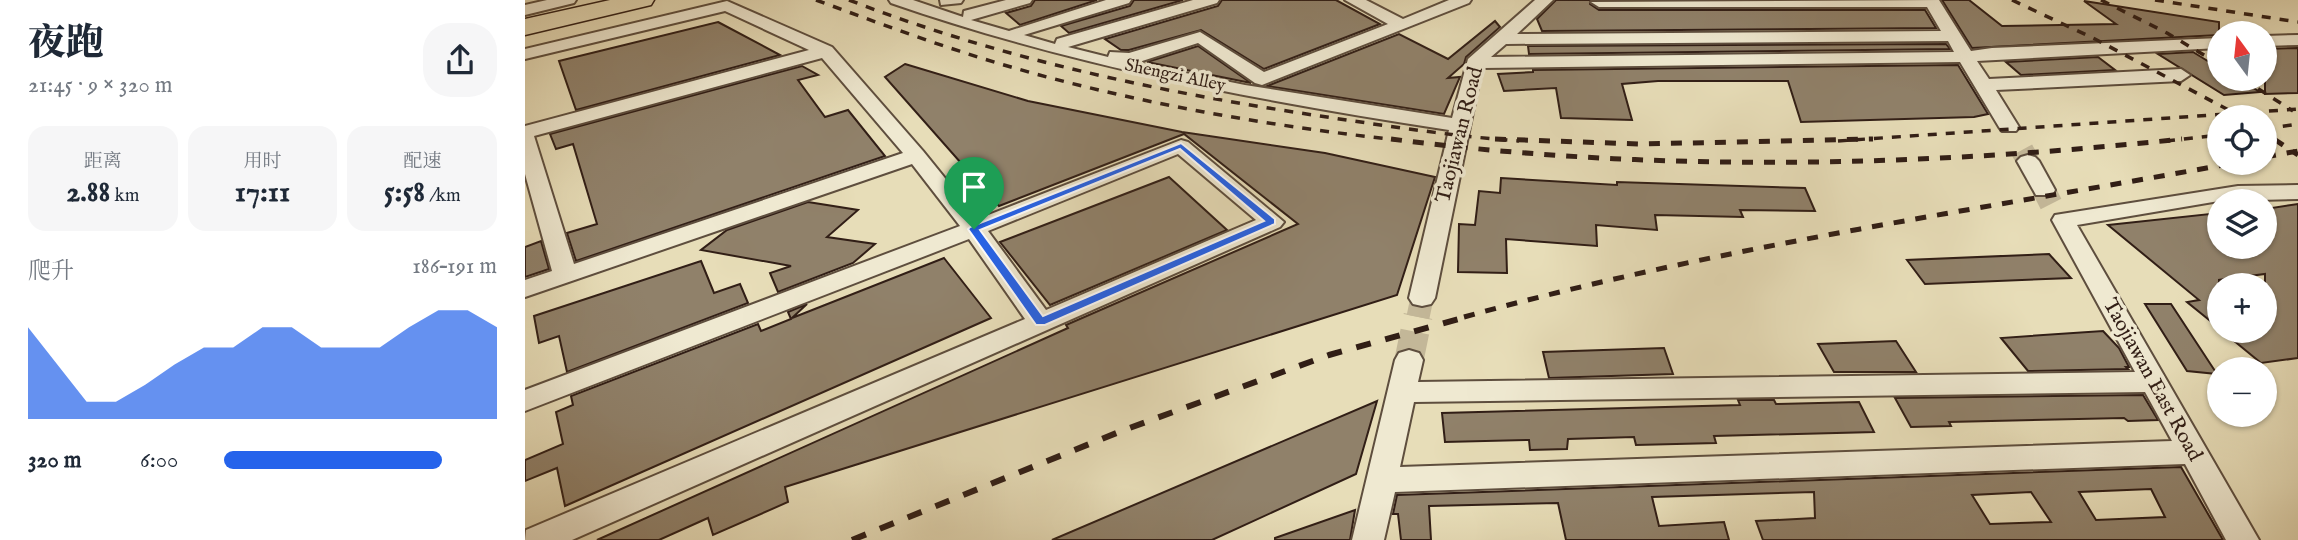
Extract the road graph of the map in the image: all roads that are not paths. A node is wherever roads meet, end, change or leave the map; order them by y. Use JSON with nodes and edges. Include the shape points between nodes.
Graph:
{"nodes":[{"id":1,"x":568,"y":0,"type":"edge"},
{"id":2,"x":595,"y":0,"type":"edge"},
{"id":3,"x":642,"y":0,"type":"edge"},
{"id":4,"x":684,"y":0,"type":"edge"},
{"id":5,"x":690,"y":0,"type":"edge"},
{"id":6,"x":897,"y":0,"type":"edge"},
{"id":7,"x":1024,"y":0,"type":"edge"},
{"id":8,"x":1123,"y":0,"type":"edge"},
{"id":9,"x":1147,"y":0,"type":"edge"},
{"id":10,"x":1211,"y":0,"type":"edge"},
{"id":11,"x":1353,"y":0,"type":"edge"},
{"id":12,"x":1463,"y":0,"type":"edge"},
{"id":13,"x":1545,"y":0,"type":"edge"},
{"id":14,"x":948,"y":1,"type":"edge"},
{"id":15,"x":1931,"y":1,"type":"edge"},
{"id":16,"x":1599,"y":2,"type":"dead end"},
{"id":17,"x":727,"y":6,"type":"junction"},
{"id":18,"x":525,"y":10,"type":"edge"},
{"id":19,"x":1166,"y":13,"type":"junction"},
{"id":20,"x":970,"y":15,"type":"junction"},
{"id":21,"x":1402,"y":25,"type":"junction"},
{"id":22,"x":1017,"y":32,"type":"junction"},
{"id":23,"x":1954,"y":36,"type":"junction"},
{"id":24,"x":1200,"y":37,"type":"junction"},
{"id":25,"x":1501,"y":39,"type":"junction"},
{"id":26,"x":526,"y":40,"type":"edge"},
{"id":27,"x":2298,"y":40,"type":"edge"},
{"id":28,"x":2277,"y":41,"type":"edge"},
{"id":29,"x":1063,"y":43,"type":"junction"},
{"id":30,"x":2207,"y":44,"type":"edge"},
{"id":31,"x":826,"y":51,"type":"junction"},
{"id":32,"x":1967,"y":57,"type":"junction"},
{"id":33,"x":1474,"y":62,"type":"junction"},
{"id":34,"x":2181,"y":75,"type":"dead end"},
{"id":35,"x":1985,"y":85,"type":"junction"},
{"id":36,"x":1459,"y":125,"type":"junction"},
{"id":37,"x":525,"y":134,"type":"edge"},
{"id":38,"x":916,"y":155,"type":"junction"},
{"id":39,"x":2298,"y":192,"type":"edge"},
{"id":40,"x":2053,"y":205,"type":"junction"},
{"id":41,"x":974,"y":229,"type":"junction"},
{"id":42,"x":565,"y":274,"type":"junction"},
{"id":43,"x":525,"y":289,"type":"edge"},
{"id":44,"x":1423,"y":298,"type":"tunnel mouth"},
{"id":45,"x":1041,"y":322,"type":"junction"},
{"id":46,"x":1409,"y":360,"type":"tunnel mouth"},
{"id":47,"x":2152,"y":382,"type":"junction"},
{"id":48,"x":1403,"y":392,"type":"junction"},
{"id":49,"x":525,"y":401,"type":"edge"},
{"id":50,"x":2193,"y":452,"type":"junction"},
{"id":51,"x":1382,"y":480,"type":"junction"},
{"id":52,"x":538,"y":540,"type":"edge"},
{"id":53,"x":1368,"y":540,"type":"edge"},
{"id":54,"x":2243,"y":540,"type":"edge"}],
"edges":[{"from":1,"to":18,"type":"street"},
{"from":2,"to":26,"type":"highway"},
{"from":3,"to":26,"type":"highway"},
{"from":4,"to":26,"type":"street"},
{"from":5,"to":17,"type":"street"},
{"from":6,"to":36,"type":"street","name":"Shengzi Alley","via":[[1018,41],[1176,78]]},
{"from":7,"to":20,"type":"street"},
{"from":8,"to":22,"type":"street"},
{"from":9,"to":19,"type":"street"},
{"from":10,"to":19,"type":"street"},
{"from":11,"to":21,"type":"street"},
{"from":12,"to":21,"type":"street"},
{"from":13,"to":25,"type":"street","name":"Taojiawan Road"},
{"from":14,"to":20,"type":"street"},
{"from":15,"to":16,"type":"street"},
{"from":15,"to":23,"type":"street","name":"Taojiawan East Road"},
{"from":17,"to":26,"type":"street"},
{"from":17,"to":31,"type":"street"},
{"from":19,"to":24,"type":"street"},
{"from":19,"to":29,"type":"street"},
{"from":20,"to":22,"type":"street","via":[[990,26]]},
{"from":21,"to":24,"type":"street","via":[[1262,79]]},
{"from":22,"to":29,"type":"street"},
{"from":23,"to":25,"type":"street"},
{"from":23,"to":32,"type":"street","name":"Taojiawan East Road"},
{"from":24,"to":29,"type":"street","via":[[1130,59]]},
{"from":25,"to":33,"type":"street","name":"Taojiawan Road"},
{"from":27,"to":28,"type":"street"},
{"from":30,"to":32,"type":"street"},
{"from":31,"to":37,"type":"street"},
{"from":31,"to":38,"type":"street"},
{"from":32,"to":33,"type":"street"},
{"from":32,"to":35,"type":"street","name":"Taojiawan East Road"},
{"from":33,"to":36,"type":"street","name":"Taojiawan Road"},
{"from":34,"to":35,"type":"street"},
{"from":35,"to":40,"type":"street","name":"Taojiawan East Road"},
{"from":36,"to":44,"type":"street","name":"Taojiawan Road"},
{"from":37,"to":42,"type":"street"},
{"from":38,"to":41,"type":"street"},
{"from":38,"to":42,"type":"street"},
{"from":39,"to":40,"type":"street"},
{"from":40,"to":47,"type":"street","name":"Taojiawan East Road"},
{"from":41,"to":45,"type":"street"},
{"from":41,"to":45,"type":"street","via":[[1181,146],[1272,222]]},
{"from":41,"to":49,"type":"street"},
{"from":42,"to":43,"type":"street"},
{"from":45,"to":52,"type":"street"},
{"from":46,"to":48,"type":"street"},
{"from":47,"to":48,"type":"street"},
{"from":47,"to":50,"type":"street","name":"Taojiawan East Road"},
{"from":48,"to":51,"type":"street"},
{"from":50,"to":51,"type":"street"},
{"from":50,"to":54,"type":"street","name":"Taojiawan East Road"},
{"from":51,"to":53,"type":"street"}]}
